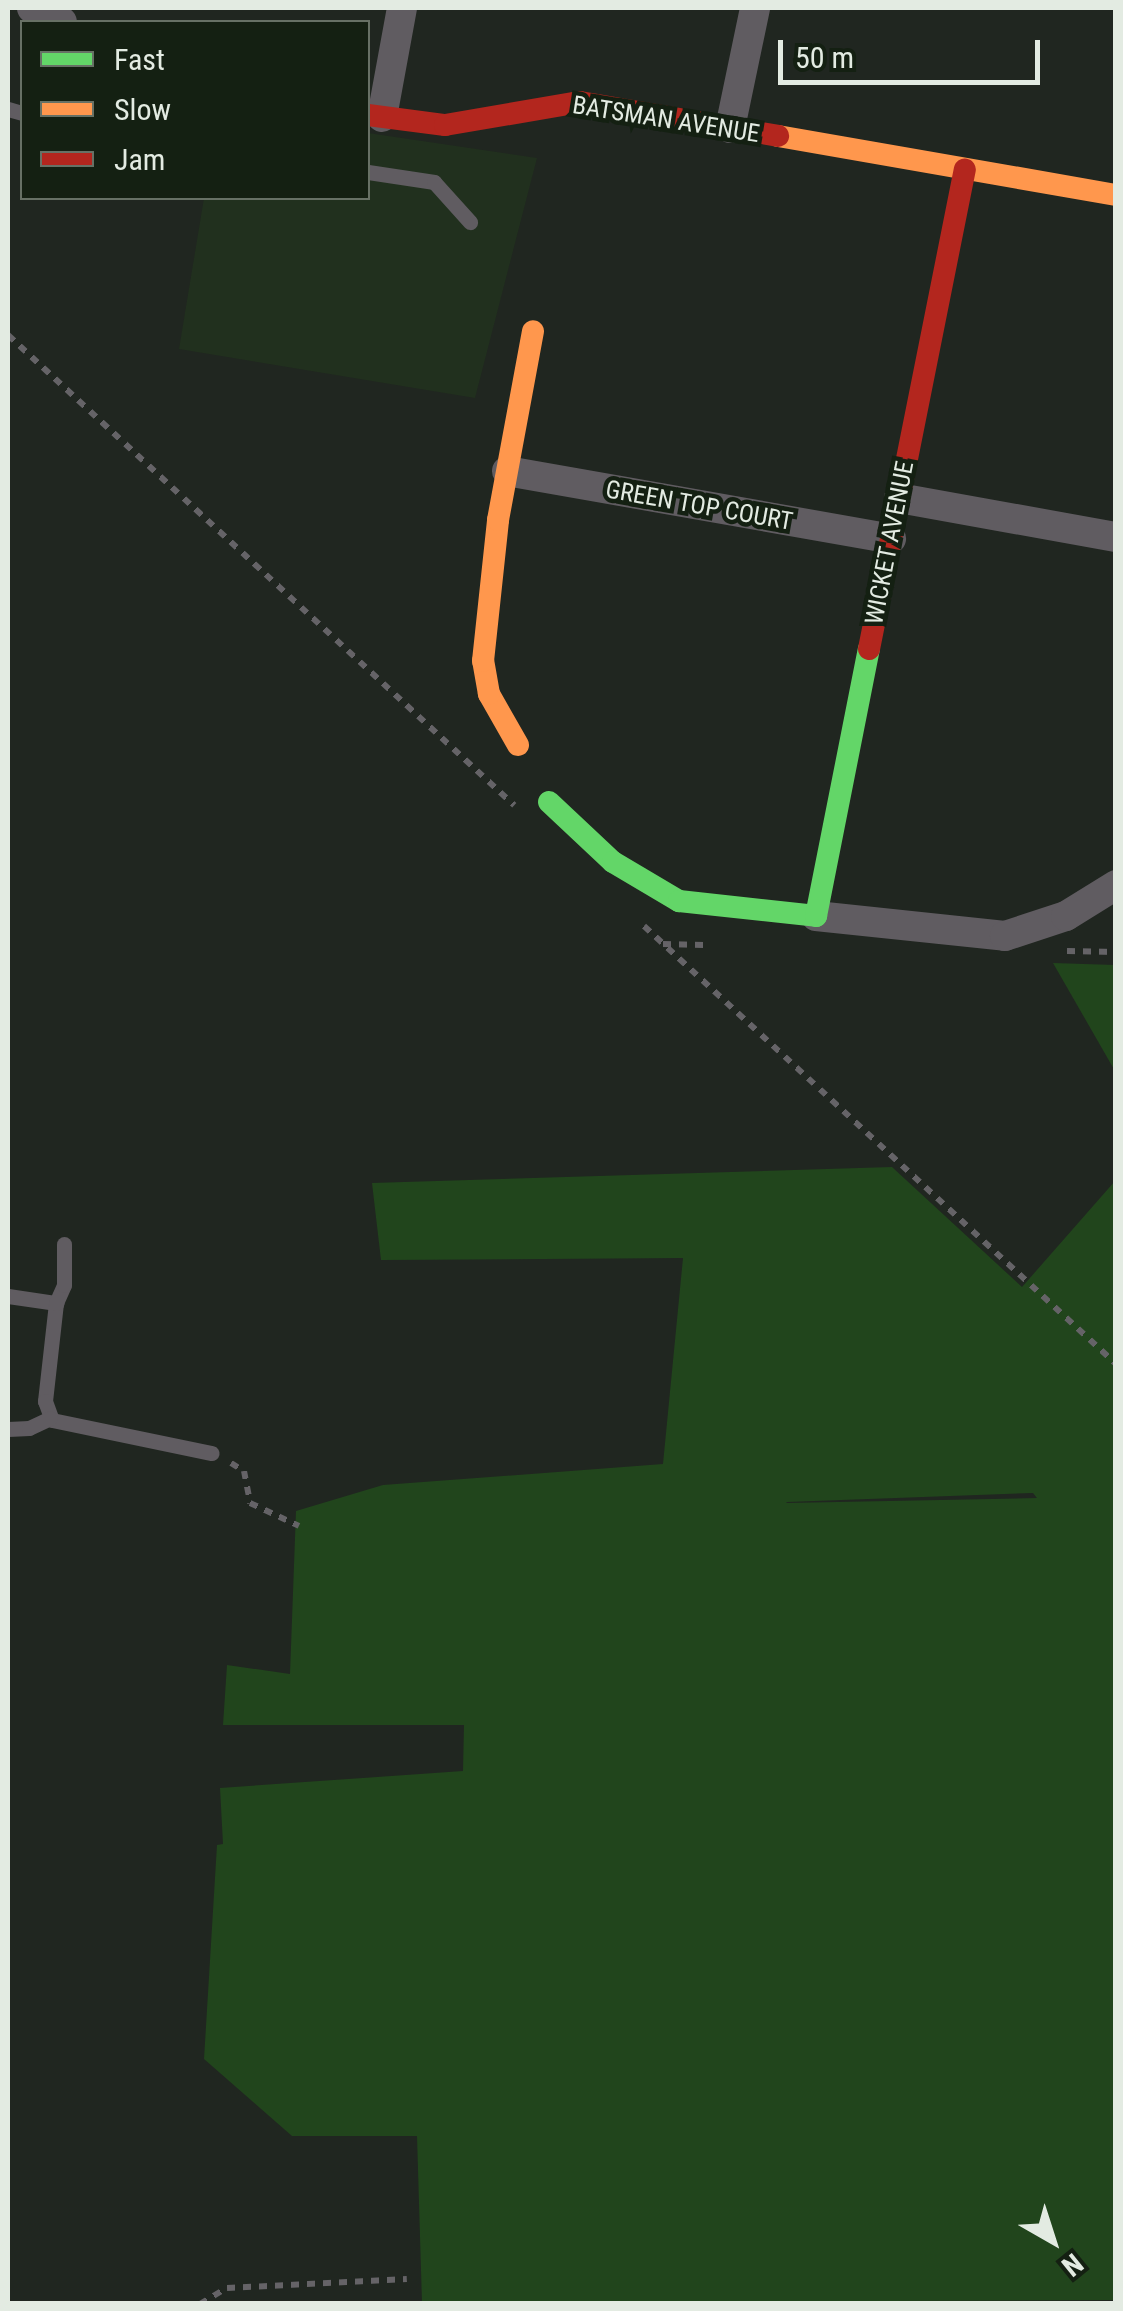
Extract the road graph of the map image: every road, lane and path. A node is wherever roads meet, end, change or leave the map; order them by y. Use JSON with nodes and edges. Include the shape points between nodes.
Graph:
{"nodes":[{"id":1,"x":32,"y":8,"type":"edge"},
{"id":2,"x":402,"y":8,"type":"edge"},
{"id":3,"x":755,"y":8,"type":"edge"},
{"id":4,"x":58,"y":20,"type":"edge"},
{"id":5,"x":375,"y":116,"type":"edge"},
{"id":6,"x":730,"y":128,"type":"junction"},
{"id":7,"x":965,"y":170,"type":"junction"},
{"id":8,"x":370,"y":172,"type":"edge"},
{"id":9,"x":1116,"y":195,"type":"edge"},
{"id":10,"x":470,"y":222,"type":"dead end"},
{"id":11,"x":533,"y":331,"type":"dead end"},
{"id":12,"x":507,"y":471,"type":"junction"},
{"id":13,"x":900,"y":498,"type":"junction"},
{"id":14,"x":1116,"y":537,"type":"edge"},
{"id":15,"x":891,"y":539,"type":"junction"},
{"id":16,"x":518,"y":745,"type":"dead end"},
{"id":17,"x":549,"y":802,"type":"dead end"},
{"id":18,"x":1116,"y":886,"type":"edge"},
{"id":19,"x":816,"y":916,"type":"junction"},
{"id":20,"x":64,"y":1244,"type":"dead end"},
{"id":21,"x":8,"y":1296,"type":"edge"},
{"id":22,"x":56,"y":1304,"type":"junction"},
{"id":23,"x":50,"y":1418,"type":"junction"},
{"id":24,"x":8,"y":1428,"type":"edge"},
{"id":25,"x":212,"y":1452,"type":"joint"},
{"id":26,"x":298,"y":1526,"type":"dead end"},
{"id":27,"x":407,"y":2278,"type":"dead end"},
{"id":28,"x":200,"y":2304,"type":"edge"}],
"edges":[{"from":1,"to":4,"type":"street"},
{"from":2,"to":5,"type":"street"},
{"from":3,"to":6,"type":"street"},
{"from":5,"to":6,"type":"street","name":"BATSMAN AVENUE","via":[[445,125],[580,102]]},
{"from":6,"to":7,"type":"street","name":"BATSMAN AVENUE"},
{"from":7,"to":9,"type":"street","name":"BATSMAN AVENUE"},
{"from":7,"to":13,"type":"street","name":"WICKET AVENUE"},
{"from":8,"to":10,"type":"lane","via":[[434,182]]},
{"from":11,"to":12,"type":"street"},
{"from":12,"to":15,"type":"street","name":"GREEN TOP COURT"},
{"from":12,"to":16,"type":"street","via":[[483,660],[489,694]]},
{"from":13,"to":14,"type":"street"},
{"from":13,"to":15,"type":"street","name":"WICKET AVENUE"},
{"from":15,"to":19,"type":"street","name":"WICKET AVENUE"},
{"from":17,"to":19,"type":"street","via":[[613,862],[680,901]]},
{"from":18,"to":19,"type":"street","via":[[1066,916],[1005,936]]},
{"from":20,"to":22,"type":"lane","via":[[64,1285]]},
{"from":21,"to":22,"type":"lane"},
{"from":22,"to":23,"type":"lane","via":[[45,1401]]},
{"from":23,"to":24,"type":"lane","via":[[30,1428]]},
{"from":23,"to":25,"type":"lane"},
{"from":25,"to":26,"type":"path","via":[[244,1470],[250,1503]]},
{"from":27,"to":28,"type":"path","via":[[227,2288]]}]}
